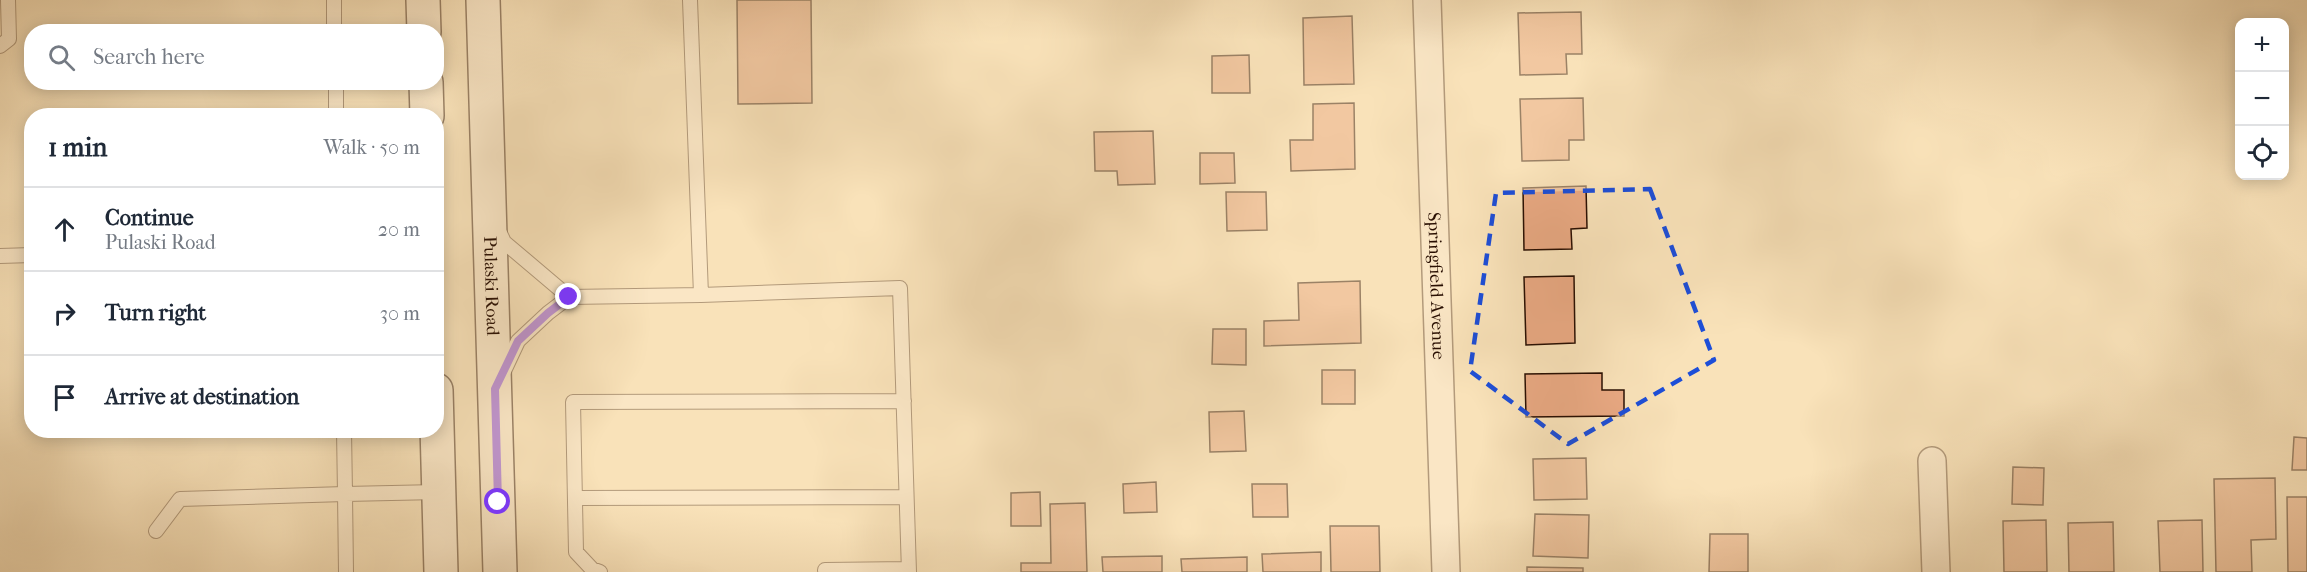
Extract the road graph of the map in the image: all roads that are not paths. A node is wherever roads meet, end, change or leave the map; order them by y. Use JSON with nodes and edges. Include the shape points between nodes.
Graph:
{"nodes":[{"id":1,"x":8,"y":0,"type":"edge"},
{"id":2,"x":333,"y":0,"type":"edge"},
{"id":3,"x":423,"y":0,"type":"edge"},
{"id":4,"x":483,"y":0,"type":"edge"},
{"id":5,"x":690,"y":0,"type":"edge"},
{"id":6,"x":1427,"y":0,"type":"edge"},
{"id":7,"x":334,"y":24,"type":"edge"},
{"id":8,"x":424,"y":24,"type":"edge"},
{"id":9,"x":0,"y":46,"type":"edge"},
{"id":10,"x":336,"y":90,"type":"edge"},
{"id":11,"x":426,"y":90,"type":"edge"},
{"id":12,"x":336,"y":108,"type":"edge"},
{"id":13,"x":427,"y":108,"type":"edge"},
{"id":14,"x":489,"y":212,"type":"junction"},
{"id":15,"x":0,"y":255,"type":"edge"},
{"id":16,"x":24,"y":255,"type":"edge"},
{"id":17,"x":701,"y":296,"type":"junction"},
{"id":18,"x":569,"y":297,"type":"junction"},
{"id":19,"x":495,"y":389,"type":"junction"},
{"id":20,"x":904,"y":400,"type":"junction"},
{"id":21,"x":344,"y":438,"type":"edge"},
{"id":22,"x":438,"y":438,"type":"edge"},
{"id":23,"x":1932,"y":461,"type":"dead end"},
{"id":24,"x":440,"y":492,"type":"junction"},
{"id":25,"x":345,"y":494,"type":"junction"},
{"id":26,"x":906,"y":497,"type":"junction"},
{"id":27,"x":575,"y":498,"type":"junction"},
{"id":28,"x":156,"y":531,"type":"dead end"},
{"id":29,"x":825,"y":570,"type":"dead end"},
{"id":30,"x":908,"y":570,"type":"edge"},
{"id":31,"x":346,"y":572,"type":"edge"},
{"id":32,"x":441,"y":572,"type":"edge"},
{"id":33,"x":500,"y":572,"type":"edge"},
{"id":34,"x":600,"y":572,"type":"edge"},
{"id":35,"x":1446,"y":572,"type":"edge"},
{"id":36,"x":1936,"y":572,"type":"edge"}],
"edges":[{"from":1,"to":9,"type":"lane","via":[[9,39]]},
{"from":2,"to":7,"type":"lane"},
{"from":3,"to":8,"type":"main road"},
{"from":4,"to":14,"type":"main road","name":"Pulaski Road"},
{"from":5,"to":17,"type":"lane"},
{"from":6,"to":35,"type":"street","name":"Springfield Avenue"},
{"from":10,"to":12,"type":"lane"},
{"from":11,"to":13,"type":"main road"},
{"from":14,"to":18,"type":"lane","via":[[504,242]]},
{"from":14,"to":19,"type":"main road","name":"Pulaski Road"},
{"from":15,"to":16,"type":"lane"},
{"from":17,"to":18,"type":"lane"},
{"from":17,"to":20,"type":"lane","via":[[900,288]]},
{"from":18,"to":19,"type":"lane","via":[[518,341]]},
{"from":19,"to":33,"type":"main road","name":"Pulaski Road"},
{"from":20,"to":26,"type":"lane"},
{"from":20,"to":27,"type":"lane","via":[[573,402]]},
{"from":21,"to":25,"type":"lane"},
{"from":22,"to":24,"type":"main road"},
{"from":23,"to":36,"type":"street"},
{"from":24,"to":25,"type":"lane"},
{"from":24,"to":32,"type":"main road"},
{"from":25,"to":28,"type":"lane","via":[[180,499]]},
{"from":25,"to":31,"type":"lane"},
{"from":26,"to":27,"type":"lane"},
{"from":26,"to":30,"type":"lane"},
{"from":27,"to":34,"type":"lane","via":[[576,552]]},
{"from":29,"to":30,"type":"lane"}]}
